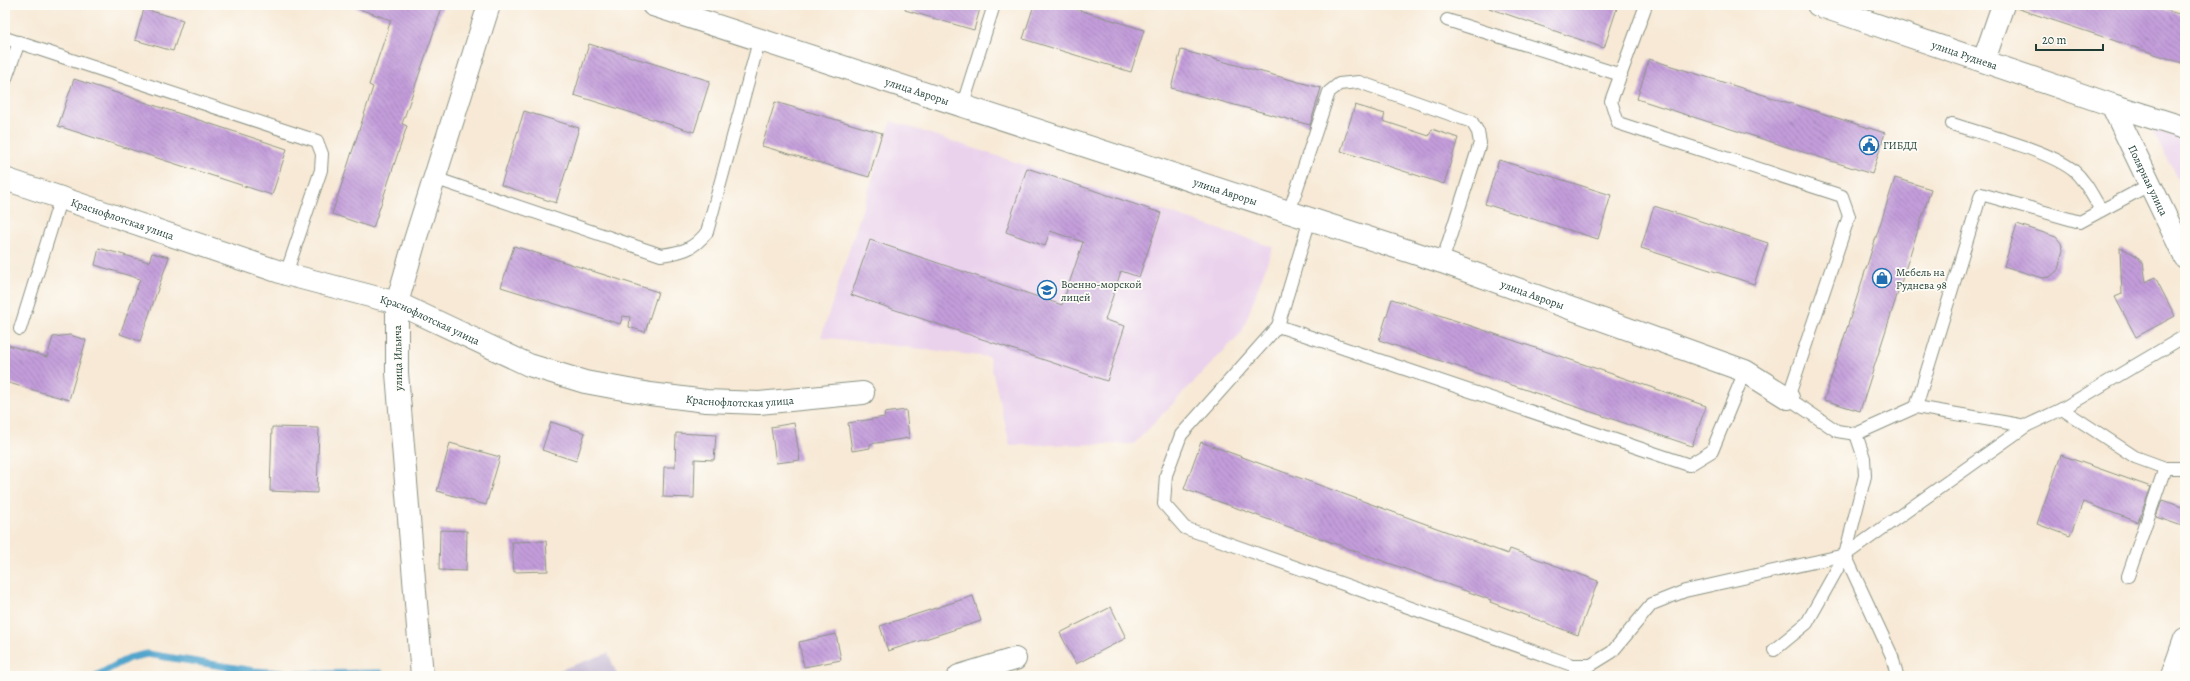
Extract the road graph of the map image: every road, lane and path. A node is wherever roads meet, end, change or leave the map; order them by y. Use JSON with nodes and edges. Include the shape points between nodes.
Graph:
{"nodes":[{"id":1,"x":489,"y":5,"type":"edge"},
{"id":2,"x":994,"y":5,"type":"edge"},
{"id":3,"x":1646,"y":5,"type":"edge"},
{"id":4,"x":1818,"y":5,"type":"edge"},
{"id":5,"x":2003,"y":5,"type":"edge"},
{"id":6,"x":663,"y":6,"type":"edge"},
{"id":7,"x":1447,"y":20,"type":"dead end"},
{"id":8,"x":5,"y":38,"type":"edge"},
{"id":9,"x":759,"y":41,"type":"junction"},
{"id":10,"x":18,"y":42,"type":"junction"},
{"id":11,"x":1984,"y":60,"type":"junction"},
{"id":12,"x":1621,"y":75,"type":"junction"},
{"id":13,"x":5,"y":81,"type":"edge"},
{"id":14,"x":2112,"y":105,"type":"junction"},
{"id":15,"x":962,"y":107,"type":"junction"},
{"id":16,"x":1952,"y":124,"type":"dead end"},
{"id":17,"x":2185,"y":128,"type":"edge"},
{"id":18,"x":434,"y":178,"type":"junction"},
{"id":19,"x":5,"y":179,"type":"edge"},
{"id":20,"x":2149,"y":185,"type":"junction"},
{"id":21,"x":61,"y":197,"type":"junction"},
{"id":22,"x":2101,"y":210,"type":"junction"},
{"id":23,"x":1289,"y":212,"type":"junction"},
{"id":24,"x":1310,"y":219,"type":"junction"},
{"id":25,"x":2185,"y":257,"type":"edge"},
{"id":26,"x":1442,"y":262,"type":"junction"},
{"id":27,"x":286,"y":274,"type":"junction"},
{"id":28,"x":397,"y":304,"type":"junction"},
{"id":29,"x":1278,"y":326,"type":"junction"},
{"id":30,"x":20,"y":329,"type":"dead end"},
{"id":31,"x":2185,"y":336,"type":"edge"},
{"id":32,"x":1745,"y":371,"type":"junction"},
{"id":33,"x":863,"y":393,"type":"dead end"},
{"id":34,"x":1788,"y":398,"type":"junction"},
{"id":35,"x":1916,"y":407,"type":"junction"},
{"id":36,"x":2062,"y":409,"type":"junction"},
{"id":37,"x":2026,"y":426,"type":"junction"},
{"id":38,"x":1856,"y":434,"type":"junction"},
{"id":39,"x":2165,"y":468,"type":"junction"},
{"id":40,"x":2185,"y":468,"type":"edge"},
{"id":41,"x":1845,"y":555,"type":"junction"},
{"id":42,"x":2128,"y":576,"type":"dead end"},
{"id":43,"x":2185,"y":640,"type":"edge"},
{"id":44,"x":1774,"y":650,"type":"dead end"},
{"id":45,"x":1015,"y":660,"type":"dead end"},
{"id":46,"x":1571,"y":671,"type":"edge"},
{"id":47,"x":422,"y":676,"type":"edge"},
{"id":48,"x":959,"y":676,"type":"edge"},
{"id":49,"x":1897,"y":676,"type":"edge"},
{"id":50,"x":2172,"y":676,"type":"edge"}],
"edges":[{"from":1,"to":18,"type":"street","name":"улица Ильича"},
{"from":2,"to":15,"type":"lane"},
{"from":3,"to":12,"type":"lane"},
{"from":4,"to":11,"type":"street","name":"улица Руднева"},
{"from":5,"to":11,"type":"street"},
{"from":6,"to":9,"type":"street","name":"улица Авроры"},
{"from":7,"to":12,"type":"lane"},
{"from":8,"to":10,"type":"lane"},
{"from":9,"to":15,"type":"street","name":"улица Авроры"},
{"from":9,"to":18,"type":"lane","via":[[707,232],[698,244],[681,252],[661,255]]},
{"from":10,"to":13,"type":"lane"},
{"from":10,"to":27,"type":"lane","via":[[317,141],[322,154],[321,170]]},
{"from":11,"to":14,"type":"street","name":"улица Руднева"},
{"from":12,"to":34,"type":"lane","via":[[1611,101],[1618,123],[1842,196],[1849,216]]},
{"from":14,"to":17,"type":"street","name":"улица Руднева"},
{"from":14,"to":20,"type":"street","name":"Полярная улица"},
{"from":15,"to":23,"type":"street","name":"улица Авроры"},
{"from":16,"to":22,"type":"lane","via":[[2055,158],[2073,171],[2086,185]]},
{"from":18,"to":28,"type":"street","name":"улица Ильича"},
{"from":19,"to":21,"type":"street","name":"Краснофлотская улица"},
{"from":20,"to":22,"type":"lane"},
{"from":20,"to":25,"type":"street","name":"Полярная улица"},
{"from":21,"to":27,"type":"street","name":"Краснофлотская улица"},
{"from":21,"to":30,"type":"lane"},
{"from":22,"to":35,"type":"lane","via":[[2080,222],[1981,194]]},
{"from":23,"to":24,"type":"street","name":"улица Авроры"},
{"from":23,"to":26,"type":"lane","via":[[1330,92],[1339,84],[1359,82],[1472,122],[1478,132],[1480,144]]},
{"from":24,"to":26,"type":"street","name":"улица Авроры"},
{"from":24,"to":29,"type":"lane"},
{"from":26,"to":32,"type":"street","name":"улица Авроры"},
{"from":27,"to":28,"type":"street","name":"Краснофлотская улица"},
{"from":28,"to":33,"type":"street","name":"Краснофлотская улица","via":[[529,365],[585,382],[706,401],[759,403]]},
{"from":28,"to":47,"type":"street","name":"улица Ильича","via":[[397,373]]},
{"from":29,"to":32,"type":"lane","via":[[1689,465],[1712,451]]},
{"from":29,"to":46,"type":"lane","via":[[1181,435],[1166,475],[1164,504],[1185,528]]},
{"from":31,"to":36,"type":"lane"},
{"from":32,"to":34,"type":"street","name":"улица Авроры"},
{"from":34,"to":38,"type":"lane","via":[[1837,431]]},
{"from":35,"to":37,"type":"lane"},
{"from":35,"to":38,"type":"lane"},
{"from":36,"to":37,"type":"lane"},
{"from":36,"to":39,"type":"lane","via":[[2135,457]]},
{"from":37,"to":41,"type":"lane"},
{"from":38,"to":41,"type":"lane","via":[[1864,458],[1865,476]]},
{"from":39,"to":40,"type":"lane"},
{"from":39,"to":42,"type":"lane"},
{"from":41,"to":44,"type":"lane","via":[[1807,623]]},
{"from":41,"to":46,"type":"lane","via":[[1685,591],[1652,604],[1612,652],[1591,665]]},
{"from":41,"to":49,"type":"lane","via":[[1892,656]]},
{"from":43,"to":50,"type":"street"},
{"from":45,"to":48,"type":"street"}]}
